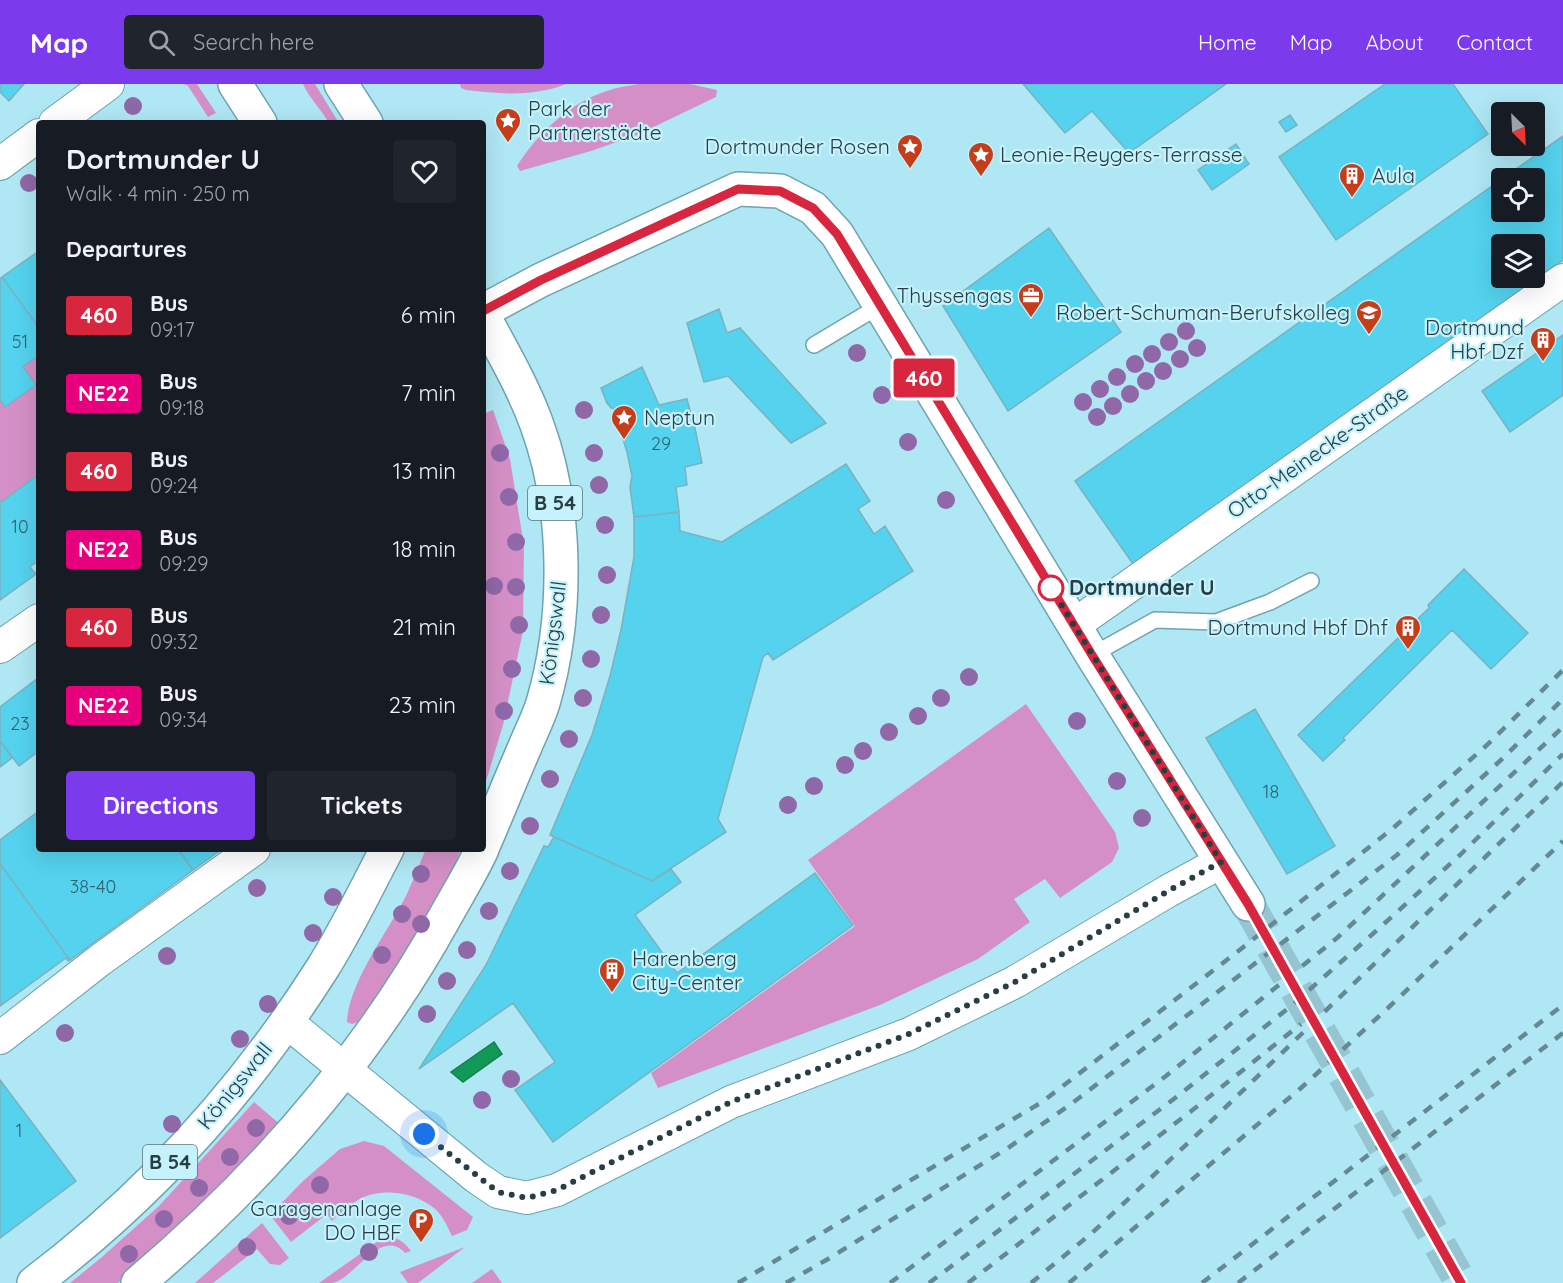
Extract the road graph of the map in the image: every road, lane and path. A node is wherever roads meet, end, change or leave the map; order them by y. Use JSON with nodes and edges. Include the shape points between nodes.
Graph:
{"nodes":[{"id":1,"x":108,"y":84,"type":"edge"},
{"id":2,"x":341,"y":84,"type":"edge"},
{"id":3,"x":237,"y":88,"type":"edge"},
{"id":4,"x":59,"y":120,"type":"edge"},
{"id":5,"x":258,"y":120,"type":"edge"},
{"id":6,"x":364,"y":120,"type":"edge"},
{"id":7,"x":36,"y":137,"type":"edge"},
{"id":8,"x":0,"y":164,"type":"edge"},
{"id":9,"x":1563,"y":280,"type":"edge"},
{"id":10,"x":880,"y":305,"type":"junction"},
{"id":11,"x":486,"y":311,"type":"edge"},
{"id":12,"x":486,"y":319,"type":"edge"},
{"id":13,"x":814,"y":345,"type":"dead end"},
{"id":14,"x":1311,"y":581,"type":"dead end"},
{"id":15,"x":36,"y":622,"type":"edge"},
{"id":16,"x":1074,"y":625,"type":"junction"},
{"id":17,"x":0,"y":647,"type":"edge"},
{"id":18,"x":1092,"y":655,"type":"junction"},
{"id":19,"x":486,"y":838,"type":"edge"},
{"id":20,"x":250,"y":852,"type":"edge"},
{"id":21,"x":385,"y":852,"type":"edge"},
{"id":22,"x":479,"y":852,"type":"edge"},
{"id":23,"x":1221,"y":862,"type":"junction"},
{"id":24,"x":1248,"y":904,"type":"tunnel mouth"},
{"id":25,"x":287,"y":1022,"type":"junction"},
{"id":26,"x":0,"y":1038,"type":"edge"},
{"id":27,"x":346,"y":1069,"type":"junction"},
{"id":28,"x":34,"y":1283,"type":"edge"},
{"id":29,"x":138,"y":1283,"type":"edge"}],
"edges":[{"from":1,"to":4,"type":"street"},
{"from":2,"to":6,"type":"main road"},
{"from":3,"to":5,"type":"main road"},
{"from":7,"to":8,"type":"street"},
{"from":9,"to":16,"type":"street","name":"Otto-Meinecke-Straße","via":[[1417,373],[1155,558]]},
{"from":10,"to":11,"type":"main road","via":[[837,234],[813,208],[780,191],[738,189],[541,280]]},
{"from":10,"to":13,"type":"lane"},
{"from":10,"to":16,"type":"main road"},
{"from":12,"to":19,"type":"main road","name":"Königswall","number":"B 54","via":[[537,426],[548,462],[561,571],[558,624],[542,705]]},
{"from":14,"to":18,"type":"lane","via":[[1270,602],[1216,622],[1155,620]]},
{"from":15,"to":17,"type":"street"},
{"from":16,"to":18,"type":"main road"},
{"from":18,"to":23,"type":"main road"},
{"from":20,"to":26,"type":"street"},
{"from":21,"to":25,"type":"main road","name":"Königswall","number":"B 54","via":[[323,967]]},
{"from":22,"to":27,"type":"main road","name":"Königswall","number":"B 54","via":[[420,963]]},
{"from":23,"to":24,"type":"main road"},
{"from":23,"to":27,"type":"street","via":[[1015,982],[919,1029],[731,1102],[557,1190],[527,1198],[498,1192],[476,1177]]},
{"from":25,"to":27,"type":"street"},
{"from":25,"to":28,"type":"main road","name":"Königswall","number":"B 54","via":[[243,1081],[151,1183]]},
{"from":27,"to":29,"type":"main road","name":"Königswall","number":"B 54","via":[[245,1185]]}]}
